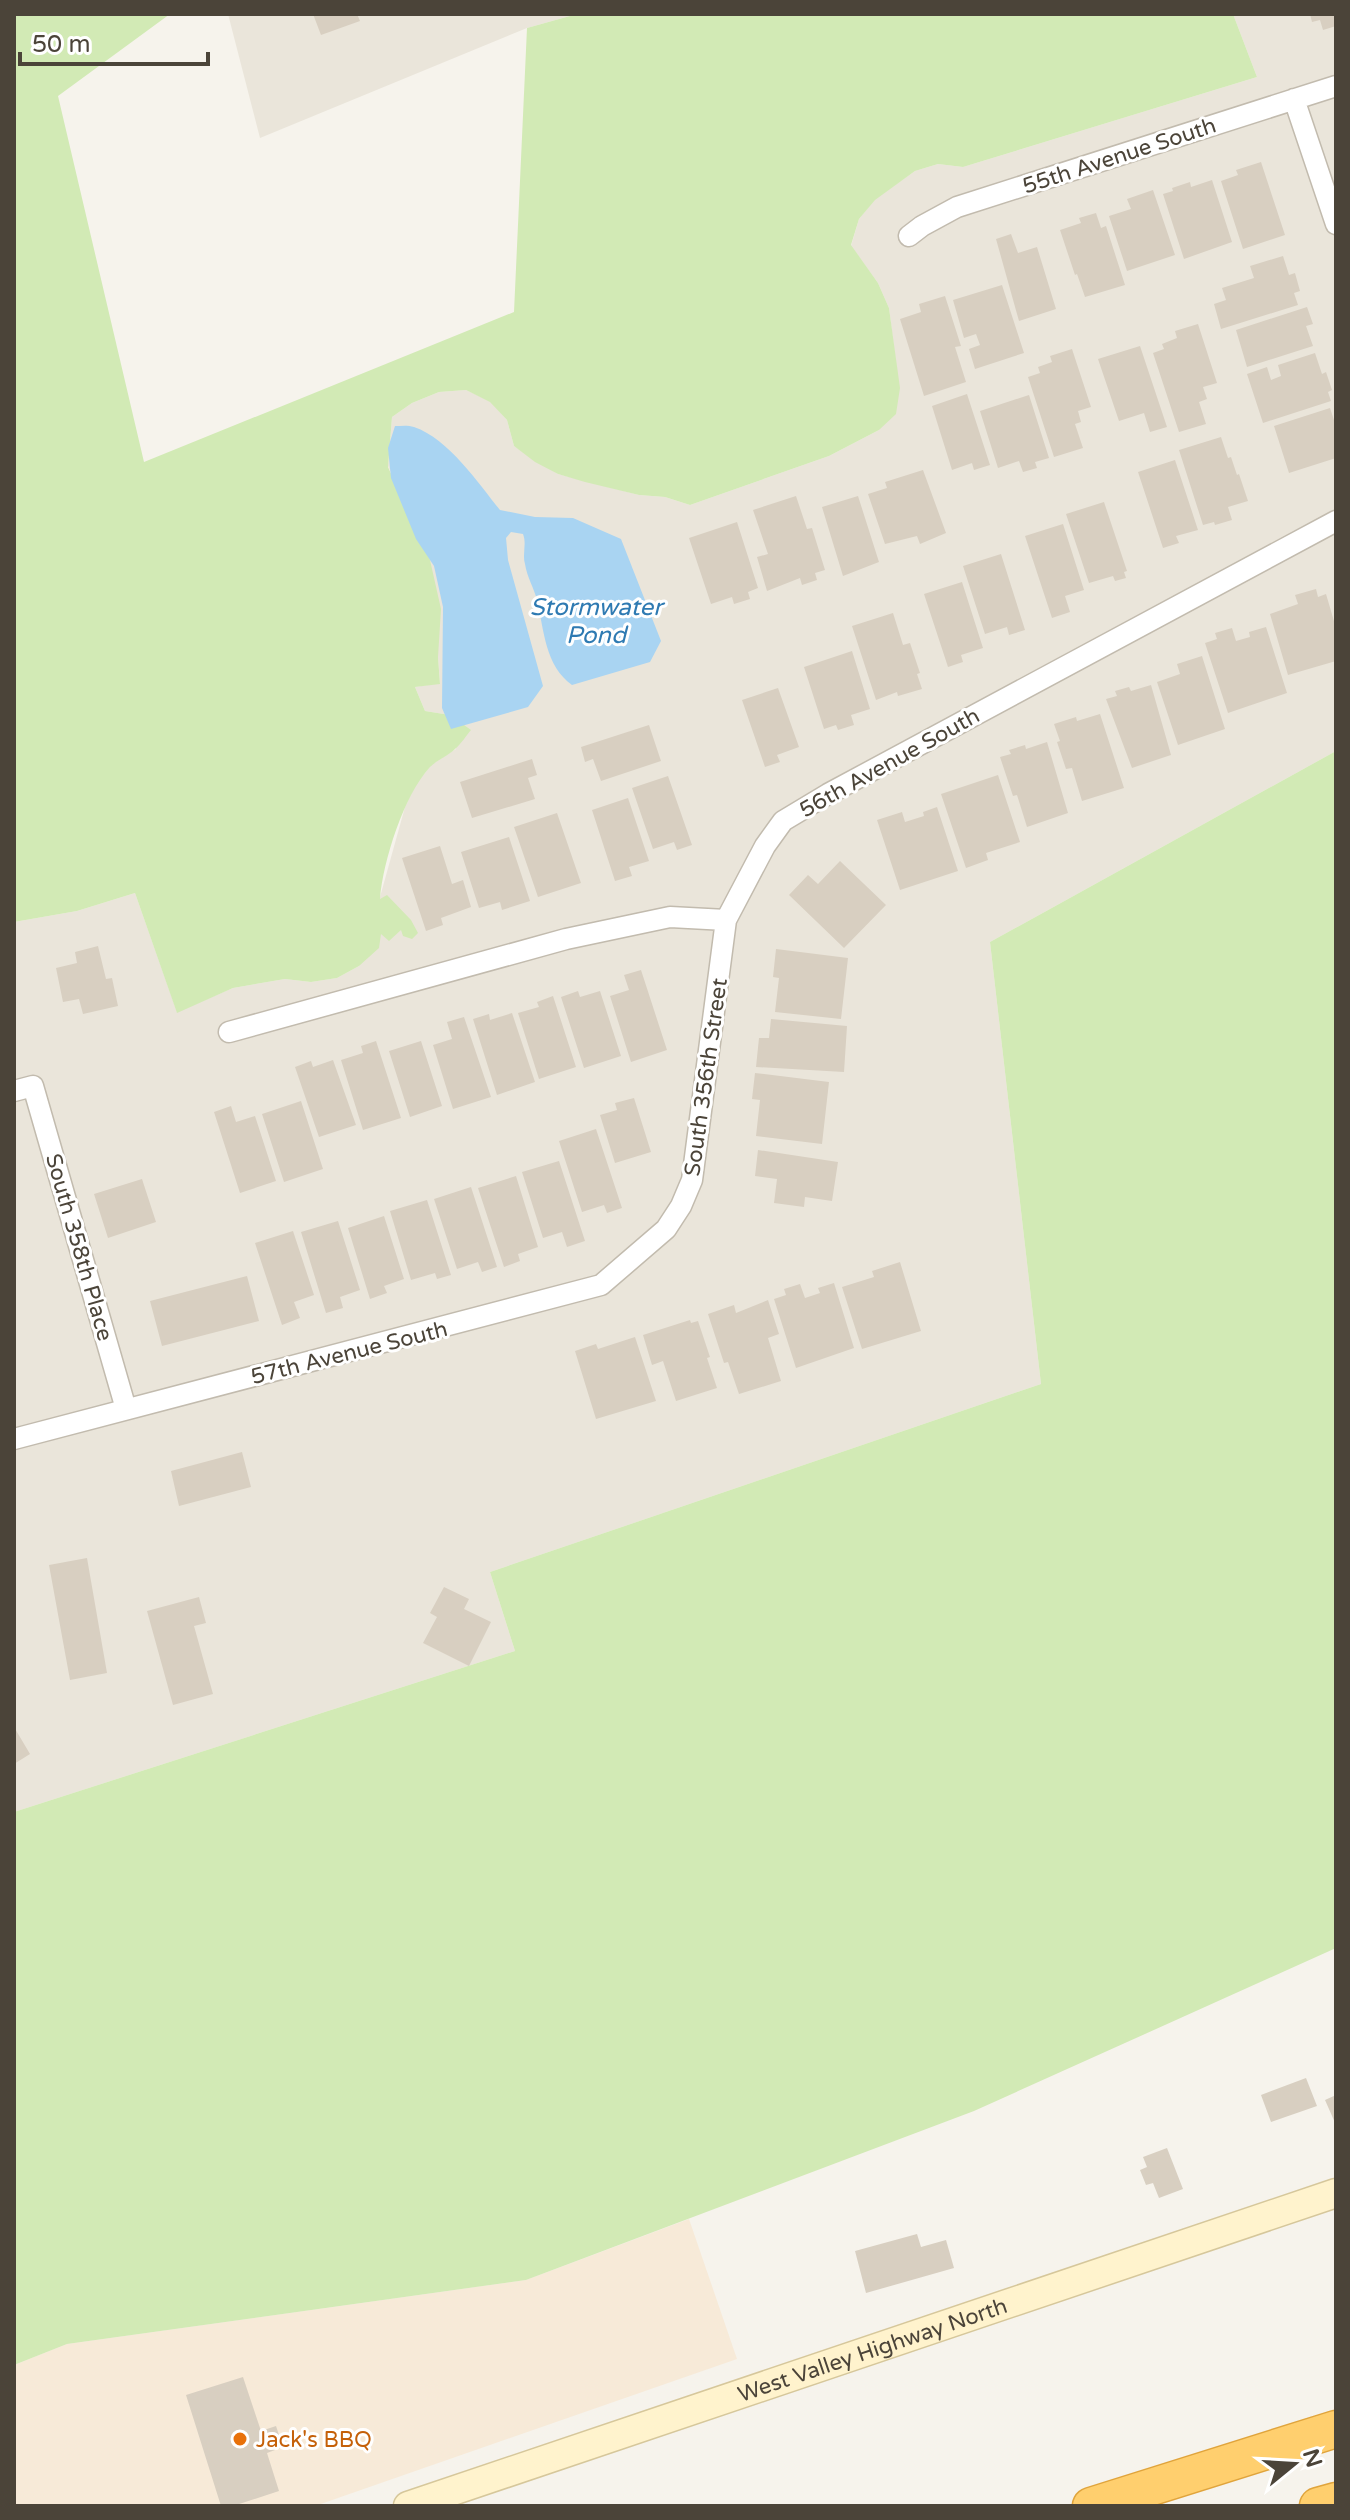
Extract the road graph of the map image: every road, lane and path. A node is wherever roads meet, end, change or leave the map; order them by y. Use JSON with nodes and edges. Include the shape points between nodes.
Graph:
{"nodes":[{"id":1,"x":1336,"y":86,"type":"edge"},
{"id":2,"x":1294,"y":99,"type":"junction"},
{"id":3,"x":1336,"y":224,"type":"edge"},
{"id":4,"x":909,"y":236,"type":"dead end"},
{"id":5,"x":1336,"y":521,"type":"edge"},
{"id":6,"x":726,"y":920,"type":"junction"},
{"id":7,"x":229,"y":1032,"type":"dead end"},
{"id":8,"x":24,"y":1088,"type":"edge"},
{"id":9,"x":666,"y":1229,"type":"joint"},
{"id":10,"x":126,"y":1409,"type":"junction"},
{"id":11,"x":14,"y":1439,"type":"edge"},
{"id":12,"x":1336,"y":2193,"type":"edge"},
{"id":13,"x":1336,"y":2429,"type":"edge"},
{"id":14,"x":1336,"y":2501,"type":"edge"},
{"id":15,"x":408,"y":2506,"type":"edge"},
{"id":16,"x":1091,"y":2506,"type":"edge"},
{"id":17,"x":1318,"y":2506,"type":"edge"}],
"edges":[{"from":1,"to":2,"type":"street","name":"55th Avenue South"},
{"from":2,"to":3,"type":"street"},
{"from":2,"to":4,"type":"street","name":"55th Avenue South","via":[[957,207]]},
{"from":5,"to":6,"type":"street","name":"56th Avenue South","via":[[805,806],[783,821],[765,846]]},
{"from":6,"to":7,"type":"street","via":[[670,917],[566,939]]},
{"from":6,"to":9,"type":"street","name":"South 356th Street","via":[[692,1180]]},
{"from":8,"to":10,"type":"street","name":"South 358th Place"},
{"from":9,"to":10,"type":"street","name":"57th Avenue South","via":[[601,1285]]},
{"from":10,"to":11,"type":"street","name":"57th Avenue South"},
{"from":12,"to":15,"type":"main road","name":"West Valley Highway North"},
{"from":13,"to":16,"type":"highway"},
{"from":14,"to":17,"type":"highway"}]}
